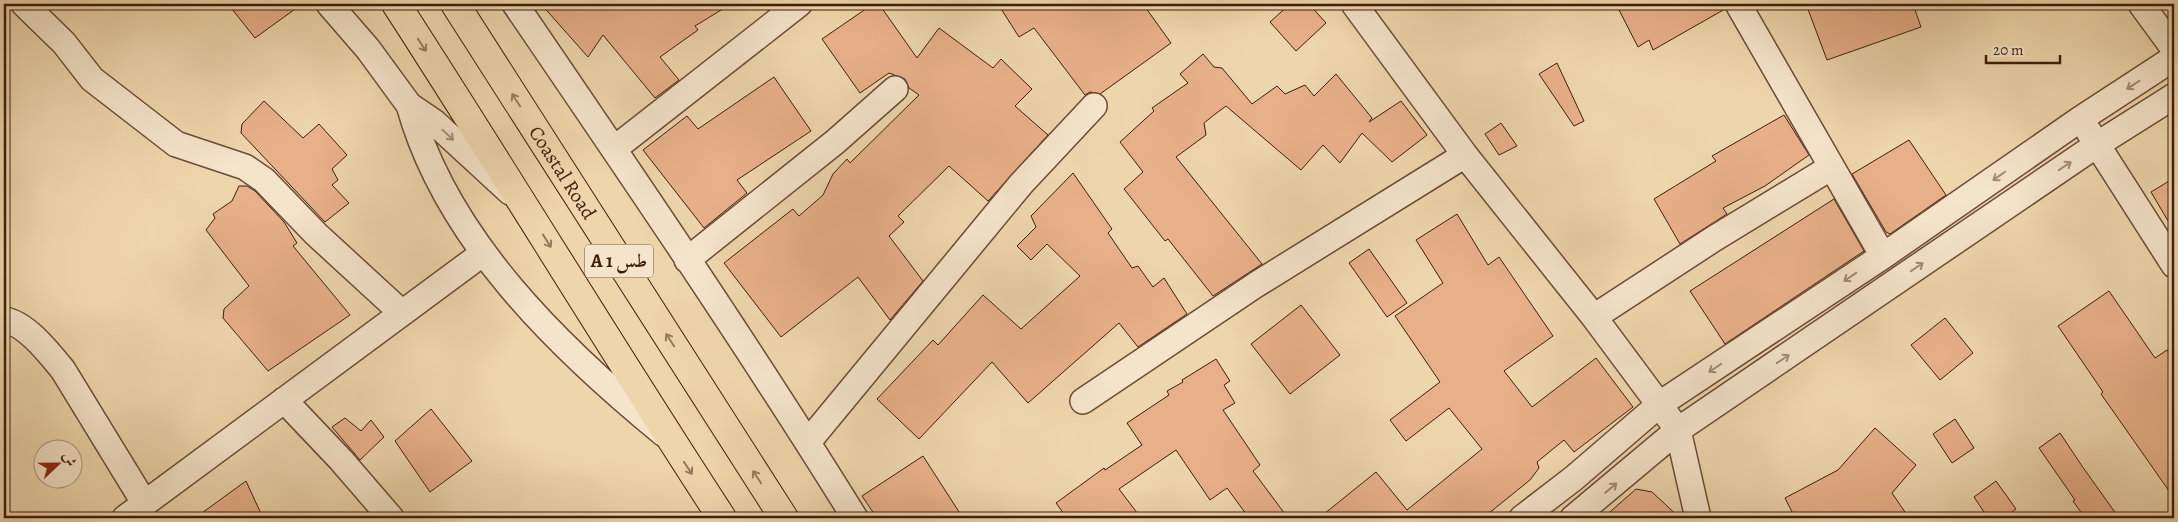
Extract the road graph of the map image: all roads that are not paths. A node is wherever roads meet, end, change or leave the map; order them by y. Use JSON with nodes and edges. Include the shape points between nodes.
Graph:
{"nodes":[{"id":1,"x":24,"y":4,"type":"edge"},
{"id":2,"x":329,"y":4,"type":"edge"},
{"id":3,"x":396,"y":4,"type":"edge"},
{"id":4,"x":455,"y":4,"type":"edge"},
{"id":5,"x":515,"y":4,"type":"edge"},
{"id":6,"x":799,"y":4,"type":"edge"},
{"id":7,"x":1354,"y":4,"type":"edge"},
{"id":8,"x":1738,"y":4,"type":"edge"},
{"id":9,"x":2141,"y":4,"type":"edge"},
{"id":10,"x":2174,"y":49,"type":"edge"},
{"id":11,"x":2174,"y":58,"type":"edge"},
{"id":12,"x":895,"y":89,"type":"dead end"},
{"id":13,"x":2174,"y":96,"type":"edge"},
{"id":14,"x":409,"y":105,"type":"junction"},
{"id":15,"x":1094,"y":106,"type":"dead end"},
{"id":16,"x":2079,"y":120,"type":"junction"},
{"id":17,"x":2098,"y":144,"type":"junction"},
{"id":18,"x":614,"y":149,"type":"junction"},
{"id":19,"x":1465,"y":155,"type":"junction"},
{"id":20,"x":1830,"y":168,"type":"junction"},
{"id":21,"x":525,"y":204,"type":"junction"},
{"id":22,"x":482,"y":254,"type":"junction"},
{"id":23,"x":1883,"y":256,"type":"junction"},
{"id":24,"x":687,"y":260,"type":"junction"},
{"id":25,"x":2174,"y":265,"type":"edge"},
{"id":26,"x":402,"y":313,"type":"junction"},
{"id":27,"x":1594,"y":317,"type":"junction"},
{"id":28,"x":4,"y":320,"type":"edge"},
{"id":29,"x":284,"y":400,"type":"junction"},
{"id":30,"x":1083,"y":401,"type":"dead end"},
{"id":31,"x":1660,"y":404,"type":"junction"},
{"id":32,"x":1678,"y":430,"type":"junction"},
{"id":33,"x":669,"y":438,"type":"junction"},
{"id":34,"x":808,"y":442,"type":"junction"},
{"id":35,"x":145,"y":504,"type":"junction"},
{"id":36,"x":719,"y":516,"type":"edge"},
{"id":37,"x":125,"y":518,"type":"edge"},
{"id":38,"x":390,"y":518,"type":"edge"},
{"id":39,"x":784,"y":518,"type":"edge"},
{"id":40,"x":855,"y":518,"type":"edge"},
{"id":41,"x":1522,"y":518,"type":"edge"},
{"id":42,"x":1573,"y":518,"type":"edge"},
{"id":43,"x":1698,"y":518,"type":"edge"}],
"edges":[{"from":1,"to":26,"type":"street","via":[[64,42],[92,79],[176,144],[245,167],[264,180],[316,234]]},
{"from":2,"to":14,"type":"street","via":[[368,49]]},
{"from":3,"to":21,"type":"highway","number":"A 1 طس","one_way":true},
{"from":39,"to":4,"type":"highway","name":"Coastal Road","number":"A 1 طس","one_way":true},
{"from":5,"to":18,"type":"street"},
{"from":6,"to":18,"type":"street"},
{"from":7,"to":19,"type":"street"},
{"from":8,"to":20,"type":"street"},
{"from":9,"to":10,"type":"street"},
{"from":11,"to":16,"type":"street","one_way":true},
{"from":12,"to":24,"type":"street","via":[[835,142]]},
{"from":13,"to":17,"type":"street"},
{"from":14,"to":21,"type":"street","one_way":true,"via":[[434,122]]},
{"from":14,"to":22,"type":"street","via":[[418,138]]},
{"from":15,"to":34,"type":"street","via":[[1021,184]]},
{"from":16,"to":17,"type":"street"},
{"from":16,"to":23,"type":"street","one_way":true},
{"from":17,"to":25,"type":"street"},
{"from":32,"to":17,"type":"street","one_way":true},
{"from":18,"to":24,"type":"street"},
{"from":19,"to":27,"type":"street"},
{"from":19,"to":30,"type":"street","via":[[1257,284]]},
{"from":20,"to":23,"type":"street"},
{"from":20,"to":27,"type":"street"},
{"from":21,"to":33,"type":"highway","number":"A 1 طس","one_way":true},
{"from":22,"to":26,"type":"street"},
{"from":22,"to":33,"type":"street","via":[[560,340]]},
{"from":23,"to":31,"type":"street","one_way":true},
{"from":24,"to":34,"type":"street"},
{"from":26,"to":29,"type":"street"},
{"from":27,"to":31,"type":"street"},
{"from":28,"to":35,"type":"street","via":[[20,327],[47,350],[63,370]]},
{"from":29,"to":35,"type":"street"},
{"from":29,"to":38,"type":"street","via":[[342,460]]},
{"from":31,"to":32,"type":"street"},
{"from":31,"to":41,"type":"street"},
{"from":42,"to":32,"type":"street","one_way":true},
{"from":32,"to":43,"type":"street"},
{"from":33,"to":36,"type":"highway","number":"A 1 طس","one_way":true},
{"from":34,"to":40,"type":"street"},
{"from":35,"to":37,"type":"street"}]}
